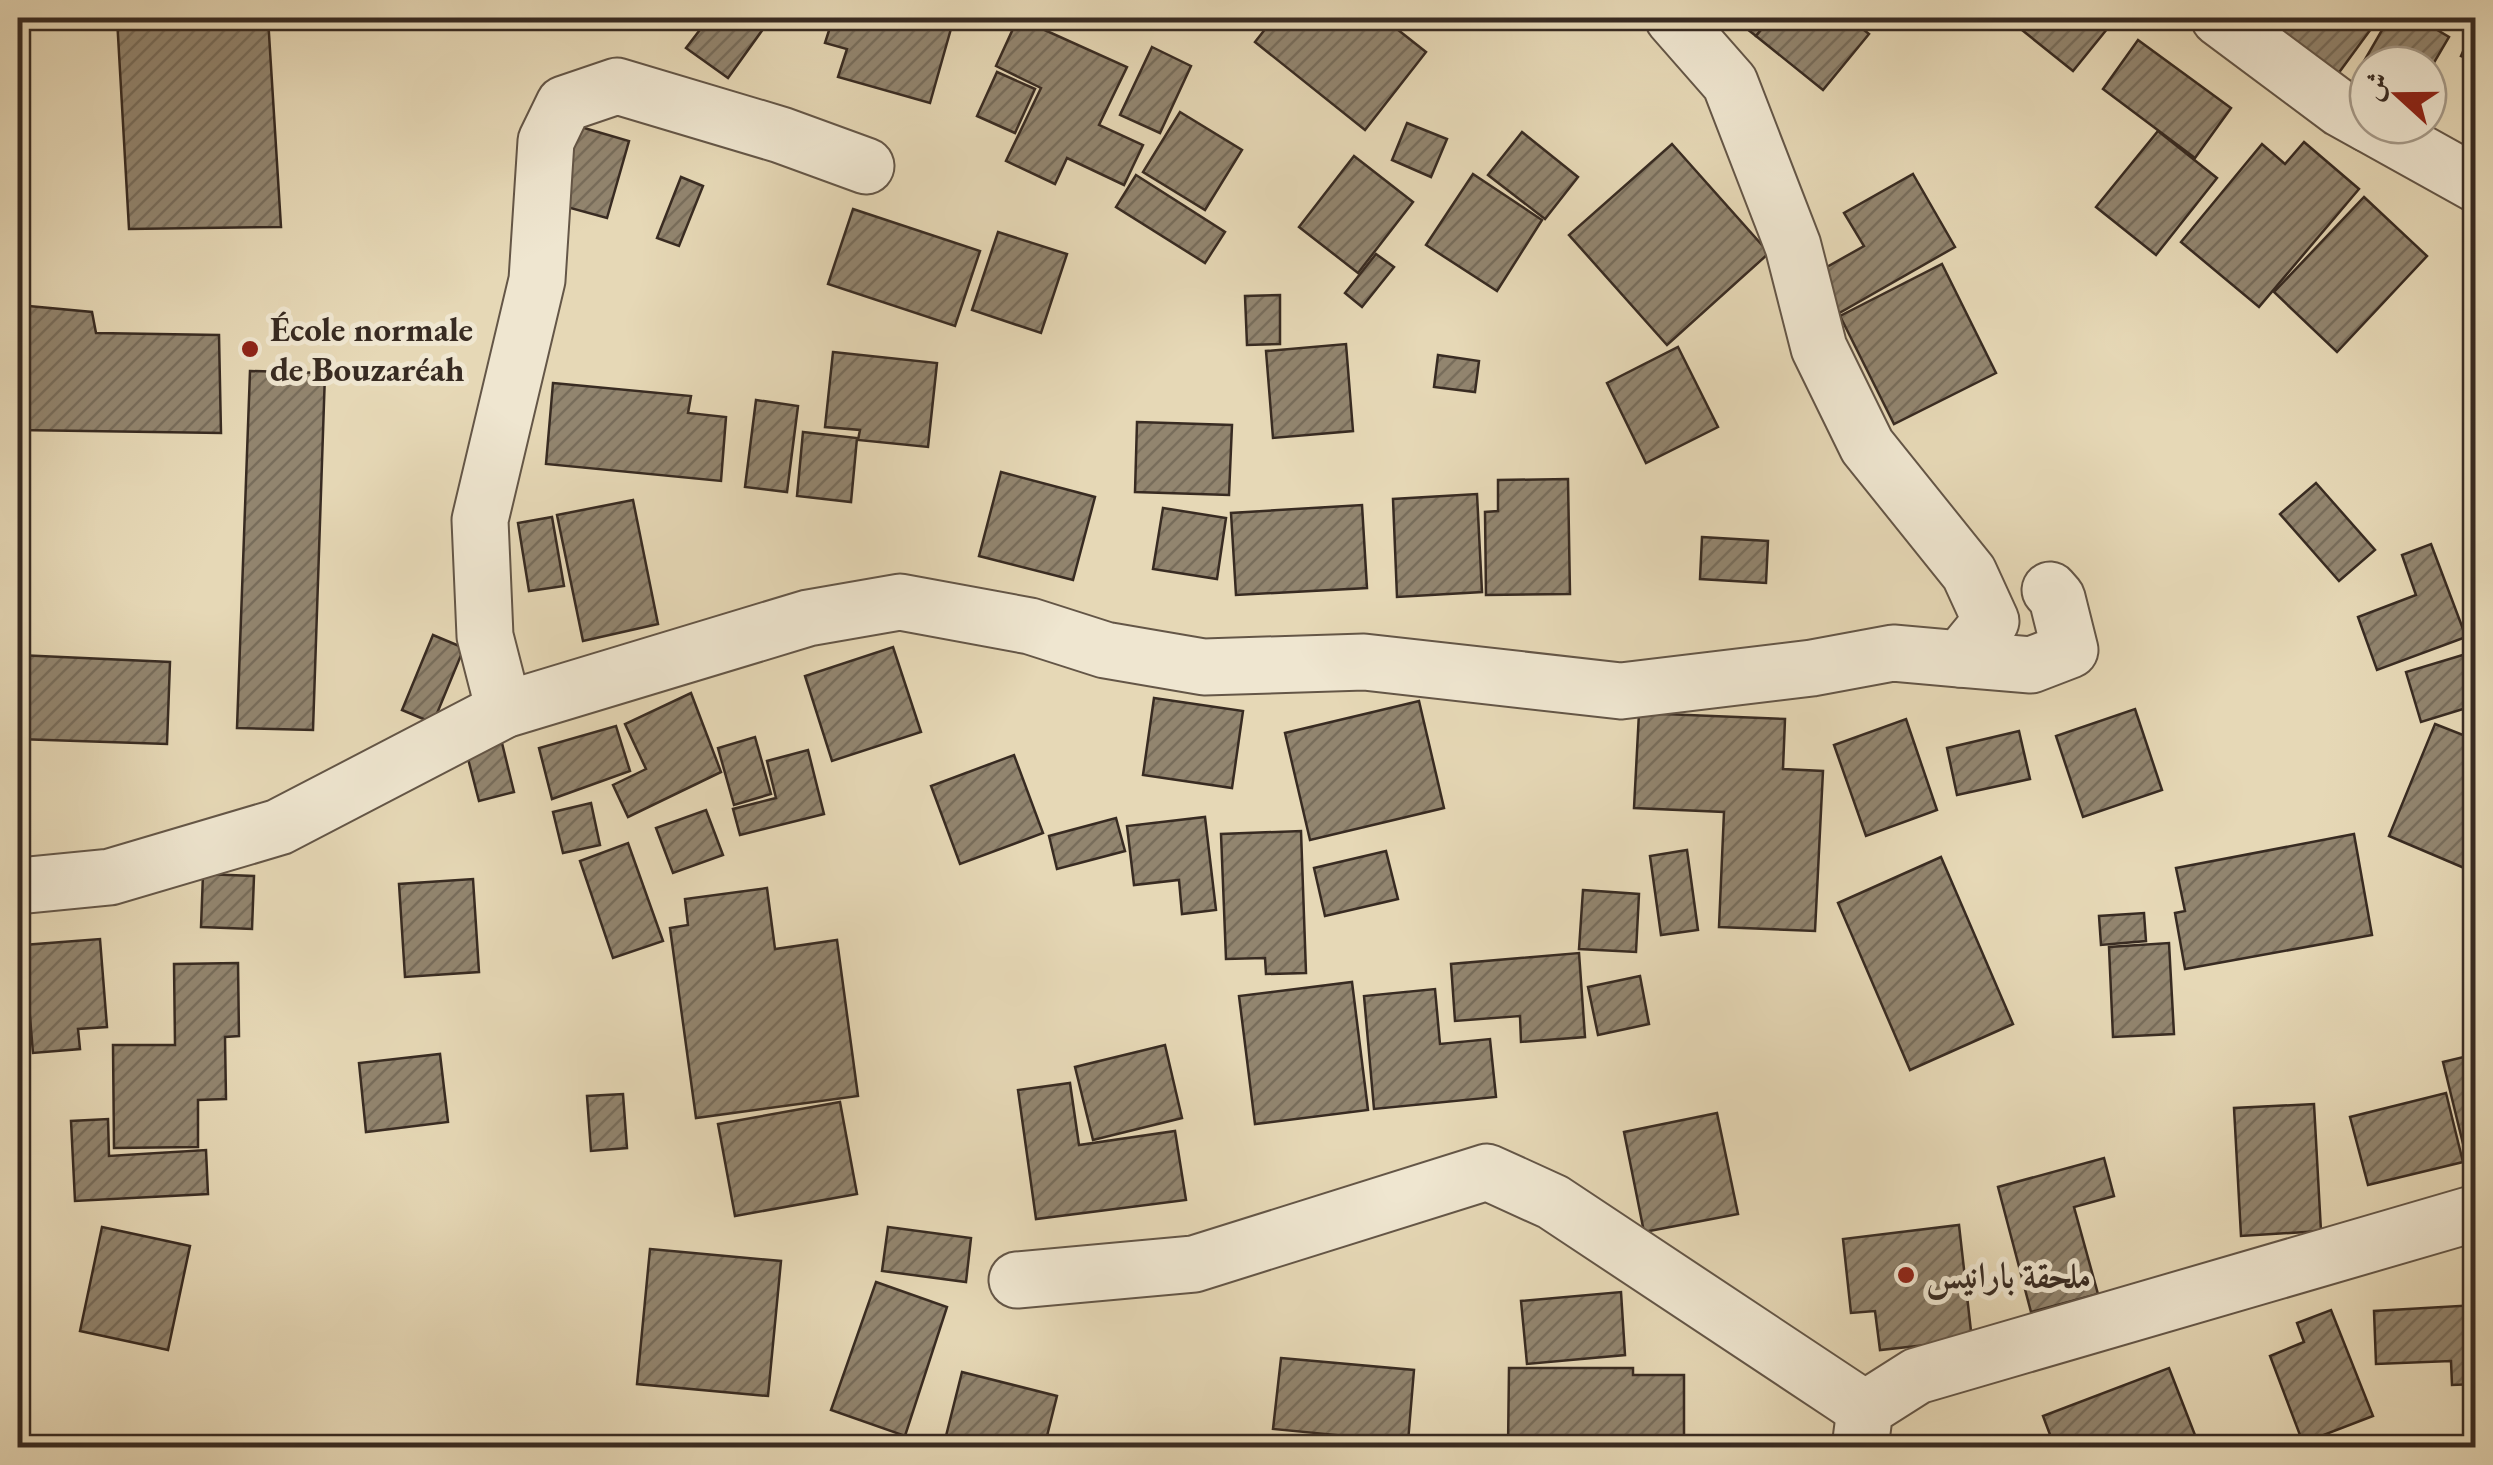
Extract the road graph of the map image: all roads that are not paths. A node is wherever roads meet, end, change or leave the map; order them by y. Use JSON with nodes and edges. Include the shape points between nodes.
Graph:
{"nodes":[{"id":1,"x":1674,"y":18,"type":"edge"},
{"id":2,"x":2219,"y":18,"type":"edge"},
{"id":3,"x":2348,"y":112,"type":"edge"},
{"id":4,"x":2406,"y":145,"type":"edge"},
{"id":5,"x":866,"y":166,"type":"dead end"},
{"id":6,"x":2476,"y":184,"type":"edge"},
{"id":7,"x":2050,"y":590,"type":"dead end"},
{"id":8,"x":1960,"y":659,"type":"junction"},
{"id":9,"x":504,"y":710,"type":"junction"},
{"id":10,"x":18,"y":886,"type":"edge"},
{"id":11,"x":2476,"y":1213,"type":"edge"},
{"id":12,"x":1017,"y":1280,"type":"dead end"},
{"id":13,"x":1863,"y":1428,"type":"edge"}],
"edges":[{"from":1,"to":8,"type":"street","via":[[1730,83],[1793,246],[1818,348],[1867,446],[1968,574],[1990,621]]},
{"from":2,"to":3,"type":"street"},
{"from":4,"to":6,"type":"street"},
{"from":5,"to":9,"type":"street","via":[[617,86],[564,104],[546,141],[537,280],[480,520],[484,636]]},
{"from":7,"to":8,"type":"street","via":[[2070,650],[2031,665]]},
{"from":8,"to":9,"type":"street","via":[[1893,652],[1621,691],[1364,662],[1204,667],[900,602],[808,618]]},
{"from":9,"to":10,"type":"street","via":[[279,827],[110,877]]},
{"from":11,"to":13,"type":"street","via":[[1917,1376]]},
{"from":12,"to":13,"type":"street","via":[[1194,1264],[1488,1172],[1553,1202]]}]}
